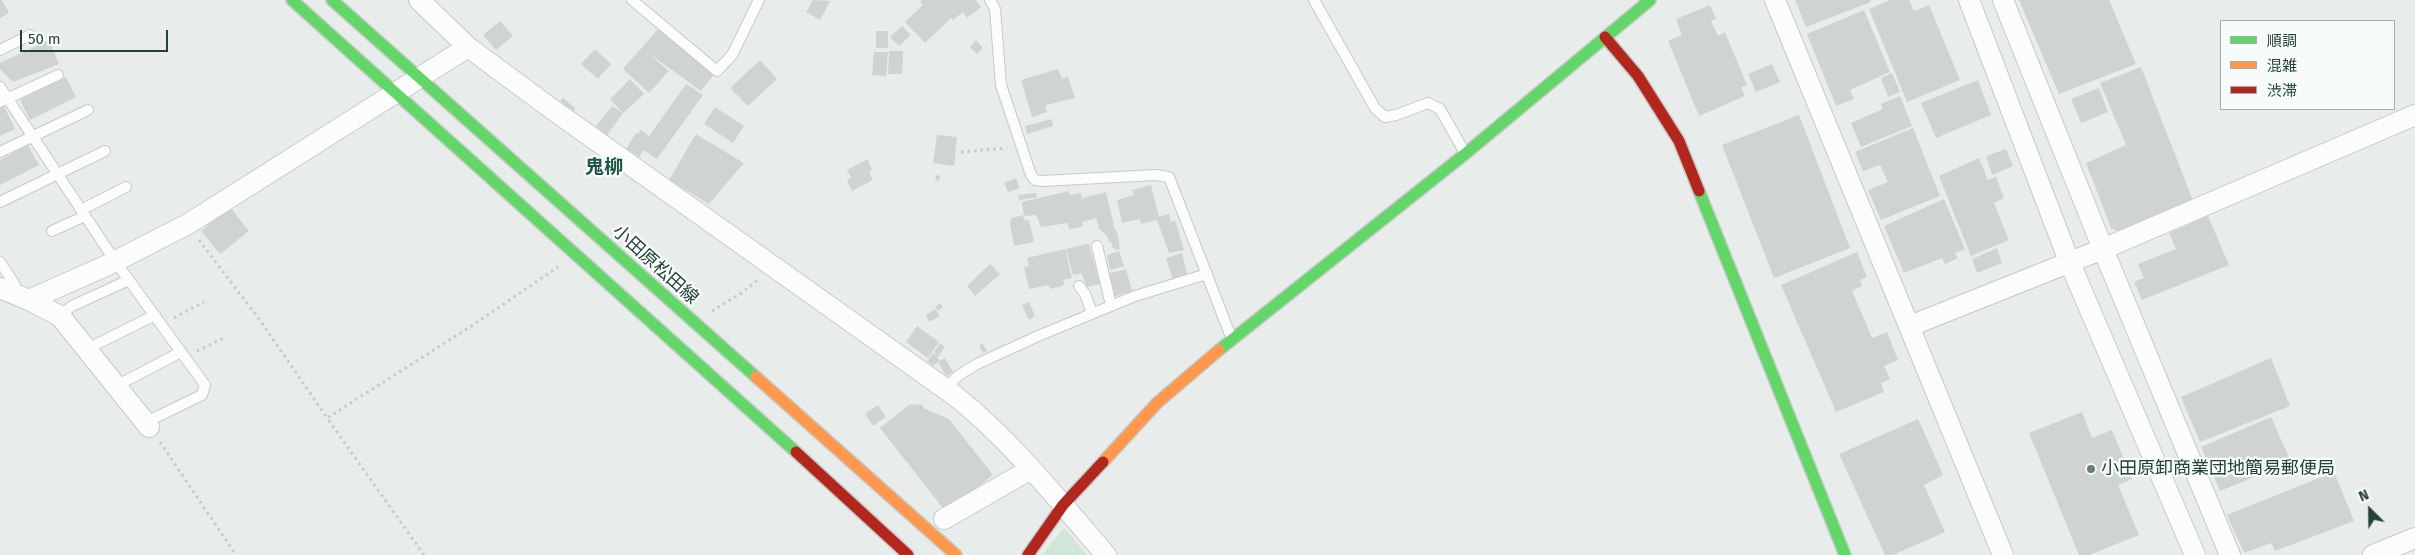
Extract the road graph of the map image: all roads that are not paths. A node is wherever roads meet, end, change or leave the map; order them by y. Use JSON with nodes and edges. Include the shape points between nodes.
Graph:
{"nodes":[{"id":1,"x":292,"y":0,"type":"edge"},
{"id":2,"x":332,"y":0,"type":"edge"},
{"id":3,"x":419,"y":0,"type":"edge"},
{"id":4,"x":632,"y":0,"type":"edge"},
{"id":5,"x":759,"y":0,"type":"edge"},
{"id":6,"x":990,"y":0,"type":"edge"},
{"id":7,"x":1314,"y":0,"type":"edge"},
{"id":8,"x":1650,"y":0,"type":"edge"},
{"id":9,"x":1775,"y":0,"type":"edge"},
{"id":10,"x":1969,"y":0,"type":"edge"},
{"id":11,"x":2003,"y":0,"type":"edge"},
{"id":12,"x":30,"y":35,"type":"dead end"},
{"id":13,"x":1605,"y":37,"type":"junction"},
{"id":14,"x":468,"y":47,"type":"junction"},
{"id":15,"x":0,"y":50,"type":"edge"},
{"id":16,"x":58,"y":75,"type":"dead end"},
{"id":17,"x":421,"y":78,"type":"junction"},
{"id":18,"x":0,"y":87,"type":"edge"},
{"id":19,"x":396,"y":92,"type":"junction"},
{"id":20,"x":4,"y":100,"type":"edge"},
{"id":21,"x":88,"y":110,"type":"dead end"},
{"id":22,"x":2415,"y":115,"type":"edge"},
{"id":23,"x":32,"y":136,"type":"junction"},
{"id":24,"x":106,"y":151,"type":"dead end"},
{"id":25,"x":0,"y":152,"type":"edge"},
{"id":26,"x":1465,"y":154,"type":"junction"},
{"id":27,"x":58,"y":174,"type":"junction"},
{"id":28,"x":126,"y":187,"type":"dead end"},
{"id":29,"x":0,"y":202,"type":"edge"},
{"id":30,"x":83,"y":213,"type":"junction"},
{"id":31,"x":52,"y":231,"type":"dead end"},
{"id":32,"x":1096,"y":246,"type":"dead end"},
{"id":33,"x":2102,"y":249,"type":"junction"},
{"id":34,"x":115,"y":261,"type":"junction"},
{"id":35,"x":2069,"y":261,"type":"junction"},
{"id":36,"x":0,"y":262,"type":"edge"},
{"id":37,"x":1207,"y":274,"type":"junction"},
{"id":38,"x":129,"y":280,"type":"junction"},
{"id":39,"x":1079,"y":286,"type":"dead end"},
{"id":40,"x":15,"y":294,"type":"edge"},
{"id":41,"x":1111,"y":305,"type":"junction"},
{"id":42,"x":1092,"y":313,"type":"junction"},
{"id":43,"x":155,"y":315,"type":"junction"},
{"id":44,"x":60,"y":316,"type":"junction"},
{"id":45,"x":1910,"y":326,"type":"junction"},
{"id":46,"x":1232,"y":340,"type":"junction"},
{"id":47,"x":87,"y":348,"type":"junction"},
{"id":48,"x":183,"y":354,"type":"junction"},
{"id":49,"x":116,"y":386,"type":"junction"},
{"id":50,"x":945,"y":388,"type":"junction"},
{"id":51,"x":148,"y":425,"type":"joint"},
{"id":52,"x":1032,"y":469,"type":"junction"},
{"id":53,"x":1063,"y":506,"type":"junction"},
{"id":54,"x":944,"y":520,"type":"dead end"},
{"id":55,"x":2415,"y":538,"type":"edge"},
{"id":56,"x":908,"y":555,"type":"edge"},
{"id":57,"x":956,"y":555,"type":"edge"},
{"id":58,"x":1028,"y":555,"type":"edge"},
{"id":59,"x":1106,"y":555,"type":"edge"},
{"id":60,"x":1844,"y":555,"type":"edge"},
{"id":61,"x":2003,"y":555,"type":"edge"},
{"id":62,"x":2195,"y":555,"type":"edge"},
{"id":63,"x":2230,"y":555,"type":"edge"},
{"id":64,"x":2374,"y":555,"type":"edge"}],
"edges":[{"from":1,"to":19,"type":"main road"},
{"from":2,"to":17,"type":"main road","name":"小田原松田線"},
{"from":3,"to":14,"type":"street"},
{"from":4,"to":5,"type":"lane","via":[[717,70],[732,55]]},
{"from":6,"to":37,"type":"lane","via":[[996,8],[1001,85],[1031,175],[1035,180],[1155,174],[1169,177]]},
{"from":7,"to":26,"type":"lane","via":[[1375,108],[1385,117],[1428,103],[1440,109]]},
{"from":8,"to":13,"type":"main road"},
{"from":9,"to":45,"type":"street"},
{"from":10,"to":35,"type":"street"},
{"from":11,"to":33,"type":"street"},
{"from":12,"to":15,"type":"lane"},
{"from":13,"to":26,"type":"main road"},
{"from":13,"to":60,"type":"main road","via":[[1638,76],[1679,141]]},
{"from":14,"to":17,"type":"street"},
{"from":14,"to":50,"type":"street"},
{"from":16,"to":20,"type":"lane"},
{"from":17,"to":19,"type":"street"},
{"from":17,"to":57,"type":"main road","name":"小田原松田線"},
{"from":18,"to":20,"type":"lane"},
{"from":19,"to":34,"type":"street","via":[[188,224]]},
{"from":19,"to":56,"type":"main road"},
{"from":20,"to":23,"type":"lane"},
{"from":21,"to":23,"type":"lane"},
{"from":22,"to":33,"type":"street"},
{"from":23,"to":25,"type":"lane"},
{"from":23,"to":27,"type":"lane"},
{"from":24,"to":27,"type":"lane"},
{"from":26,"to":46,"type":"main road"},
{"from":27,"to":29,"type":"lane"},
{"from":27,"to":30,"type":"lane"},
{"from":28,"to":30,"type":"lane"},
{"from":30,"to":31,"type":"lane"},
{"from":30,"to":34,"type":"lane"},
{"from":32,"to":41,"type":"lane"},
{"from":33,"to":35,"type":"street"},
{"from":33,"to":63,"type":"street"},
{"from":34,"to":38,"type":"lane"},
{"from":34,"to":40,"type":"street"},
{"from":35,"to":45,"type":"street"},
{"from":35,"to":62,"type":"street"},
{"from":36,"to":40,"type":"lane","via":[[15,286]]},
{"from":37,"to":41,"type":"lane"},
{"from":37,"to":46,"type":"lane"},
{"from":38,"to":43,"type":"lane"},
{"from":38,"to":44,"type":"lane","via":[[72,306]]},
{"from":39,"to":42,"type":"lane"},
{"from":40,"to":44,"type":"street"},
{"from":41,"to":42,"type":"lane"},
{"from":42,"to":50,"type":"lane","via":[[977,364]]},
{"from":43,"to":47,"type":"lane"},
{"from":43,"to":48,"type":"lane"},
{"from":44,"to":47,"type":"street"},
{"from":45,"to":61,"type":"street"},
{"from":46,"to":53,"type":"main road","via":[[1157,403]]},
{"from":47,"to":49,"type":"street"},
{"from":48,"to":49,"type":"lane"},
{"from":48,"to":51,"type":"lane","via":[[205,385],[202,395]]},
{"from":49,"to":51,"type":"street"},
{"from":50,"to":52,"type":"street","via":[[982,417]]},
{"from":52,"to":53,"type":"street"},
{"from":52,"to":54,"type":"street"},
{"from":53,"to":58,"type":"main road"},
{"from":53,"to":59,"type":"street"},
{"from":55,"to":64,"type":"street"}]}
